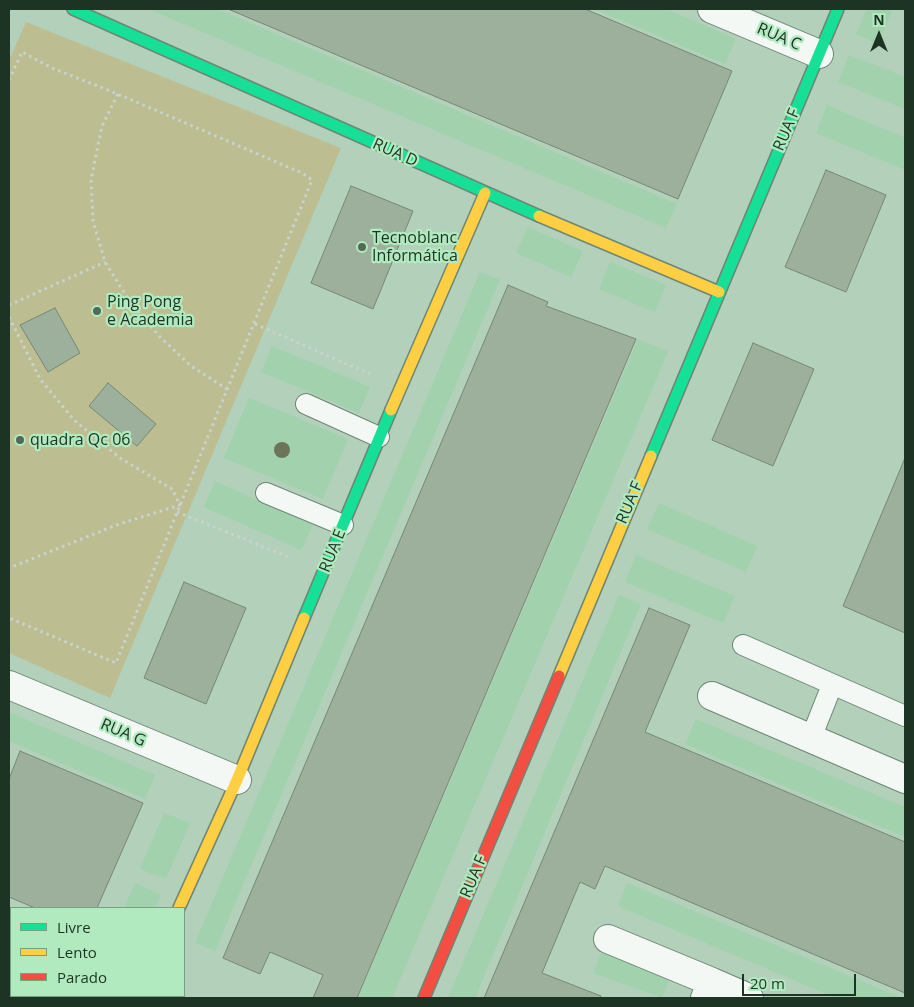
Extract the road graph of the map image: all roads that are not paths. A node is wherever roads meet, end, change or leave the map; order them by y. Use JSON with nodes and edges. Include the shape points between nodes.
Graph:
{"nodes":[{"id":1,"x":73,"y":9,"type":"edge"},
{"id":2,"x":712,"y":9,"type":"edge"},
{"id":3,"x":838,"y":9,"type":"edge"},
{"id":4,"x":819,"y":54,"type":"junction"},
{"id":5,"x":485,"y":193,"type":"junction"},
{"id":6,"x":720,"y":292,"type":"junction"},
{"id":7,"x":306,"y":404,"type":"dead end"},
{"id":8,"x":379,"y":437,"type":"junction"},
{"id":9,"x":266,"y":493,"type":"dead end"},
{"id":10,"x":343,"y":525,"type":"junction"},
{"id":11,"x":743,"y":645,"type":"dead end"},
{"id":12,"x":9,"y":685,"type":"edge"},
{"id":13,"x":832,"y":685,"type":"junction"},
{"id":14,"x":712,"y":696,"type":"dead end"},
{"id":15,"x":905,"y":716,"type":"edge"},
{"id":16,"x":811,"y":738,"type":"junction"},
{"id":17,"x":905,"y":779,"type":"edge"},
{"id":18,"x":236,"y":780,"type":"junction"},
{"id":19,"x":179,"y":907,"type":"edge"},
{"id":20,"x":608,"y":939,"type":"dead end"},
{"id":21,"x":708,"y":990,"type":"edge"},
{"id":22,"x":424,"y":998,"type":"edge"},
{"id":23,"x":749,"y":998,"type":"edge"}],
"edges":[{"from":1,"to":5,"type":"street","name":"RUA D"},
{"from":2,"to":4,"type":"street","name":"RUA C"},
{"from":3,"to":4,"type":"street","name":"RUA F"},
{"from":4,"to":6,"type":"street","name":"RUA F"},
{"from":5,"to":6,"type":"street","name":"RUA D"},
{"from":5,"to":8,"type":"street","name":"RUA E"},
{"from":6,"to":22,"type":"street","name":"RUA F"},
{"from":7,"to":8,"type":"lane"},
{"from":8,"to":10,"type":"street","name":"RUA E"},
{"from":9,"to":10,"type":"lane"},
{"from":10,"to":18,"type":"street","name":"RUA E"},
{"from":11,"to":13,"type":"lane"},
{"from":12,"to":18,"type":"street","name":"RUA G"},
{"from":13,"to":15,"type":"lane"},
{"from":13,"to":16,"type":"lane"},
{"from":14,"to":16,"type":"street"},
{"from":16,"to":17,"type":"street"},
{"from":18,"to":19,"type":"street","name":"RUA E"},
{"from":20,"to":21,"type":"street"},
{"from":21,"to":23,"type":"street"}]}
